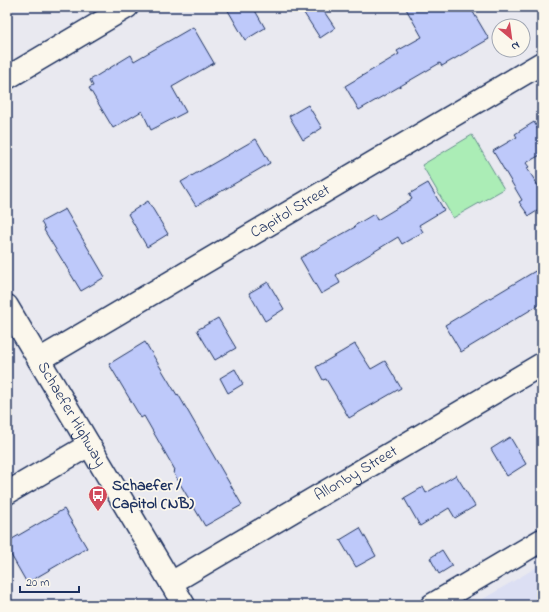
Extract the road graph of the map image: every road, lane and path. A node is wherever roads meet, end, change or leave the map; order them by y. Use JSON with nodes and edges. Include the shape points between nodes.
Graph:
{"nodes":[{"id":1,"x":127,"y":7,"type":"edge"},
{"id":2,"x":542,"y":62,"type":"edge"},
{"id":3,"x":7,"y":78,"type":"edge"},
{"id":4,"x":7,"y":306,"type":"edge"},
{"id":5,"x":39,"y":360,"type":"junction"},
{"id":6,"x":542,"y":364,"type":"edge"},
{"id":7,"x":89,"y":445,"type":"junction"},
{"id":8,"x":7,"y":493,"type":"edge"},
{"id":9,"x":542,"y":540,"type":"edge"},
{"id":10,"x":171,"y":583,"type":"junction"},
{"id":11,"x":184,"y":605,"type":"edge"},
{"id":12,"x":432,"y":605,"type":"edge"}],
"edges":[{"from":1,"to":3,"type":"street"},
{"from":2,"to":5,"type":"street","name":"Capitol Street"},
{"from":4,"to":5,"type":"street","name":"Schaefer Highway"},
{"from":5,"to":7,"type":"street","name":"Schaefer Highway"},
{"from":6,"to":10,"type":"street","name":"Allonby Street"},
{"from":7,"to":8,"type":"street"},
{"from":7,"to":10,"type":"street","name":"Schaefer Highway"},
{"from":9,"to":12,"type":"street"},
{"from":10,"to":11,"type":"street","name":"Schaefer Highway"}]}
